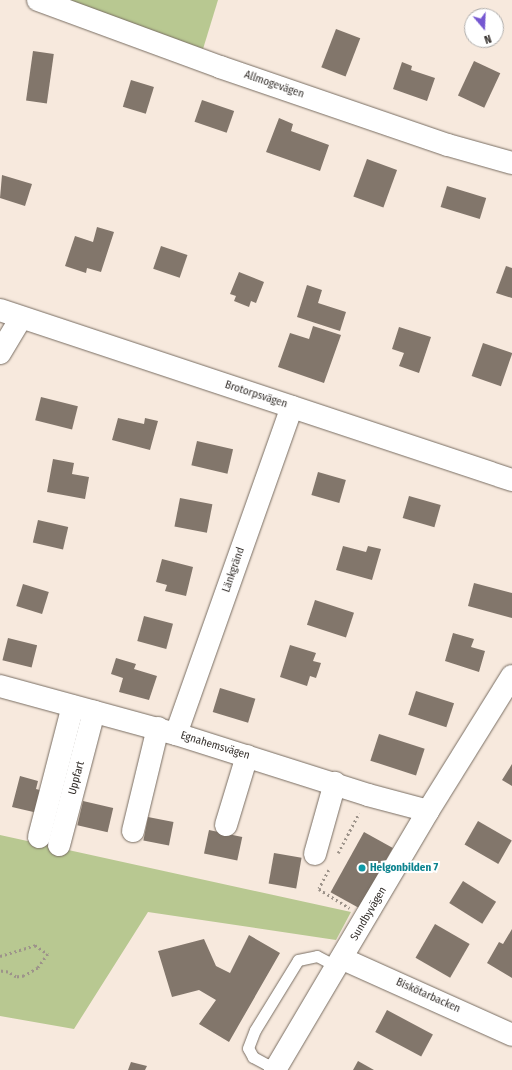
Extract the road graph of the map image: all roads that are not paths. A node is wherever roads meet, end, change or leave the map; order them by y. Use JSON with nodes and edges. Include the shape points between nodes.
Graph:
{"nodes":[{"id":1,"x":38,"y":0,"type":"edge"},
{"id":2,"x":512,"y":163,"type":"edge"},
{"id":3,"x":0,"y":310,"type":"edge"},
{"id":4,"x":21,"y":318,"type":"junction"},
{"id":5,"x":0,"y":353,"type":"edge"},
{"id":6,"x":292,"y":407,"type":"junction"},
{"id":7,"x":512,"y":480,"type":"edge"},
{"id":8,"x":512,"y":676,"type":"edge"},
{"id":9,"x":0,"y":686,"type":"edge"},
{"id":10,"x":73,"y":706,"type":"junction"},
{"id":11,"x":94,"y":712,"type":"junction"},
{"id":12,"x":167,"y":731,"type":"junction"},
{"id":13,"x":247,"y":756,"type":"junction"},
{"id":14,"x":335,"y":783,"type":"junction"},
{"id":15,"x":428,"y":811,"type":"junction"},
{"id":16,"x":226,"y":825,"type":"dead end"},
{"id":17,"x":133,"y":831,"type":"dead end"},
{"id":18,"x":39,"y":837,"type":"dead end"},
{"id":19,"x":59,"y":845,"type":"dead end"},
{"id":20,"x":324,"y":858,"type":"road end"},
{"id":21,"x":340,"y":963,"type":"junction"},
{"id":22,"x":512,"y":1035,"type":"edge"},
{"id":23,"x":277,"y":1068,"type":"edge"}],
"edges":[{"from":1,"to":2,"type":"street","name":"Allmogevägen","via":[[220,67],[441,143]]},
{"from":3,"to":4,"type":"street","name":"Brotorpsvägen"},
{"from":4,"to":5,"type":"street"},
{"from":4,"to":6,"type":"street","name":"Brotorpsvägen"},
{"from":6,"to":7,"type":"street","name":"Brotorpsvägen"},
{"from":6,"to":12,"type":"street","name":"Länkgränd"},
{"from":8,"to":15,"type":"street","name":"Sundbyvägen"},
{"from":9,"to":10,"type":"street","name":"Egnahemsvägen"},
{"from":10,"to":11,"type":"street","name":"Egnahemsvägen"},
{"from":10,"to":18,"type":"street","name":"Uppfart"},
{"from":11,"to":12,"type":"street","name":"Egnahemsvägen"},
{"from":11,"to":19,"type":"street","name":"Uppfart"},
{"from":12,"to":13,"type":"street","name":"Egnahemsvägen"},
{"from":12,"to":17,"type":"street"},
{"from":13,"to":14,"type":"street","name":"Egnahemsvägen"},
{"from":13,"to":16,"type":"street"},
{"from":14,"to":15,"type":"street","name":"Egnahemsvägen"},
{"from":14,"to":20,"type":"street"},
{"from":15,"to":21,"type":"street","name":"Sundbyvägen"},
{"from":21,"to":22,"type":"street","name":"Biskötarbacken"},
{"from":21,"to":23,"type":"street","name":"Sundbyvägen"},
{"from":21,"to":23,"type":"lane","via":[[318,956],[298,960],[255,1030],[248,1048],[253,1058]]}]}
